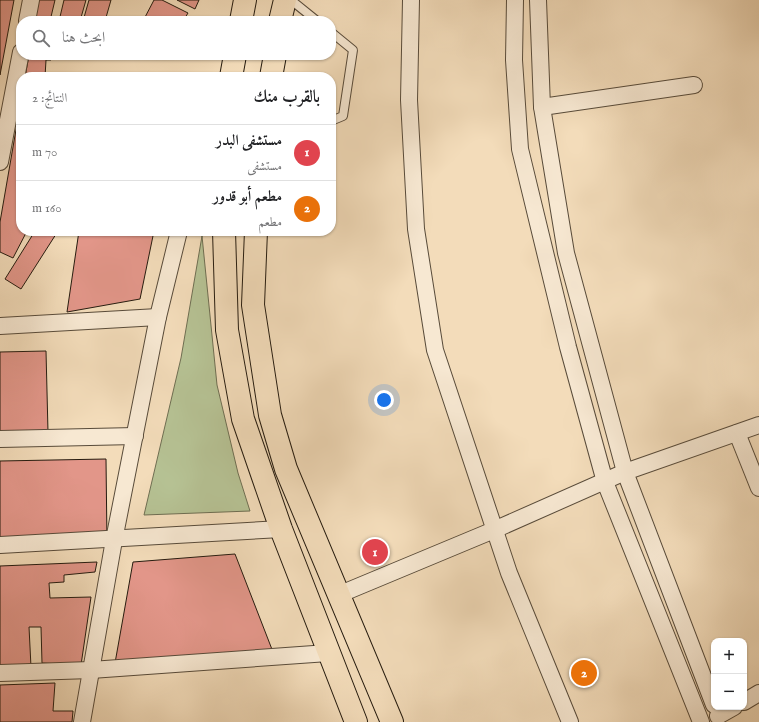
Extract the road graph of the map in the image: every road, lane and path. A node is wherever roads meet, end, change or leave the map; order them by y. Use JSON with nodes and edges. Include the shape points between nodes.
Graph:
{"nodes":[{"id":1,"x":31,"y":0,"type":"edge"},
{"id":2,"x":245,"y":0,"type":"edge"},
{"id":3,"x":284,"y":0,"type":"edge"},
{"id":4,"x":291,"y":0,"type":"edge"},
{"id":5,"x":411,"y":0,"type":"edge"},
{"id":6,"x":515,"y":0,"type":"edge"},
{"id":7,"x":538,"y":0,"type":"edge"},
{"id":8,"x":28,"y":16,"type":"edge"},
{"id":9,"x":242,"y":16,"type":"edge"},
{"id":10,"x":281,"y":16,"type":"edge"},
{"id":11,"x":311,"y":16,"type":"edge"},
{"id":12,"x":336,"y":36,"type":"edge"},
{"id":13,"x":19,"y":60,"type":"edge"},
{"id":14,"x":234,"y":60,"type":"edge"},
{"id":15,"x":274,"y":60,"type":"edge"},
{"id":16,"x":17,"y":72,"type":"edge"},
{"id":17,"x":232,"y":72,"type":"edge"},
{"id":18,"x":272,"y":72,"type":"edge"},
{"id":19,"x":16,"y":76,"type":"edge"},
{"id":20,"x":694,"y":85,"type":"dead end"},
{"id":21,"x":542,"y":107,"type":"junction"},
{"id":22,"x":336,"y":119,"type":"edge"},
{"id":23,"x":2,"y":144,"type":"edge"},
{"id":24,"x":0,"y":162,"type":"edge"},
{"id":25,"x":178,"y":236,"type":"edge"},
{"id":26,"x":224,"y":236,"type":"edge"},
{"id":27,"x":256,"y":236,"type":"edge"},
{"id":28,"x":158,"y":317,"type":"junction"},
{"id":29,"x":0,"y":326,"type":"edge"},
{"id":30,"x":759,"y":425,"type":"edge"},
{"id":31,"x":737,"y":433,"type":"junction"},
{"id":32,"x":135,"y":436,"type":"junction"},
{"id":33,"x":0,"y":440,"type":"edge"},
{"id":34,"x":625,"y":472,"type":"junction"},
{"id":35,"x":605,"y":482,"type":"junction"},
{"id":36,"x":759,"y":488,"type":"edge"},
{"id":37,"x":281,"y":529,"type":"junction"},
{"id":38,"x":494,"y":530,"type":"junction"},
{"id":39,"x":114,"y":540,"type":"junction"},
{"id":40,"x":0,"y":545,"type":"edge"},
{"id":41,"x":338,"y":595,"type":"junction"},
{"id":42,"x":328,"y":653,"type":"junction"},
{"id":43,"x":91,"y":670,"type":"junction"},
{"id":44,"x":0,"y":673,"type":"edge"},
{"id":45,"x":759,"y":693,"type":"edge"},
{"id":46,"x":747,"y":700,"type":"edge"},
{"id":47,"x":717,"y":713,"type":"edge"},
{"id":48,"x":82,"y":722,"type":"edge"},
{"id":49,"x":356,"y":722,"type":"edge"},
{"id":50,"x":392,"y":722,"type":"edge"},
{"id":51,"x":570,"y":722,"type":"edge"},
{"id":52,"x":701,"y":722,"type":"edge"}],
"edges":[{"from":1,"to":8,"type":"street"},
{"from":2,"to":9,"type":"main road"},
{"from":3,"to":10,"type":"main road"},
{"from":4,"to":11,"type":"lane"},
{"from":5,"to":38,"type":"street","via":[[409,100],[416,221],[432,335]]},
{"from":6,"to":35,"type":"street","via":[[514,60],[520,149],[566,339]]},
{"from":7,"to":21,"type":"street"},
{"from":12,"to":22,"type":"lane","via":[[353,50],[343,116]]},
{"from":13,"to":16,"type":"street"},
{"from":14,"to":17,"type":"main road"},
{"from":15,"to":18,"type":"main road"},
{"from":19,"to":23,"type":"street"},
{"from":20,"to":21,"type":"street"},
{"from":21,"to":34,"type":"street","via":[[566,253]]},
{"from":23,"to":24,"type":"street"},
{"from":25,"to":28,"type":"street"},
{"from":26,"to":37,"type":"main road","via":[[227,330],[243,419]]},
{"from":27,"to":41,"type":"main road","via":[[253,305],[270,415],[286,469]]},
{"from":28,"to":29,"type":"street"},
{"from":28,"to":32,"type":"street"},
{"from":30,"to":31,"type":"street"},
{"from":31,"to":34,"type":"street"},
{"from":31,"to":36,"type":"street"},
{"from":32,"to":33,"type":"street"},
{"from":32,"to":39,"type":"street"},
{"from":34,"to":35,"type":"street"},
{"from":34,"to":47,"type":"street"},
{"from":35,"to":38,"type":"street"},
{"from":35,"to":52,"type":"street"},
{"from":37,"to":39,"type":"street"},
{"from":37,"to":42,"type":"main road"},
{"from":38,"to":41,"type":"street"},
{"from":38,"to":51,"type":"street"},
{"from":39,"to":40,"type":"street"},
{"from":39,"to":43,"type":"street"},
{"from":41,"to":50,"type":"main road"},
{"from":42,"to":43,"type":"street"},
{"from":42,"to":49,"type":"main road"},
{"from":43,"to":44,"type":"street"},
{"from":43,"to":48,"type":"street"},
{"from":45,"to":46,"type":"street"}]}
